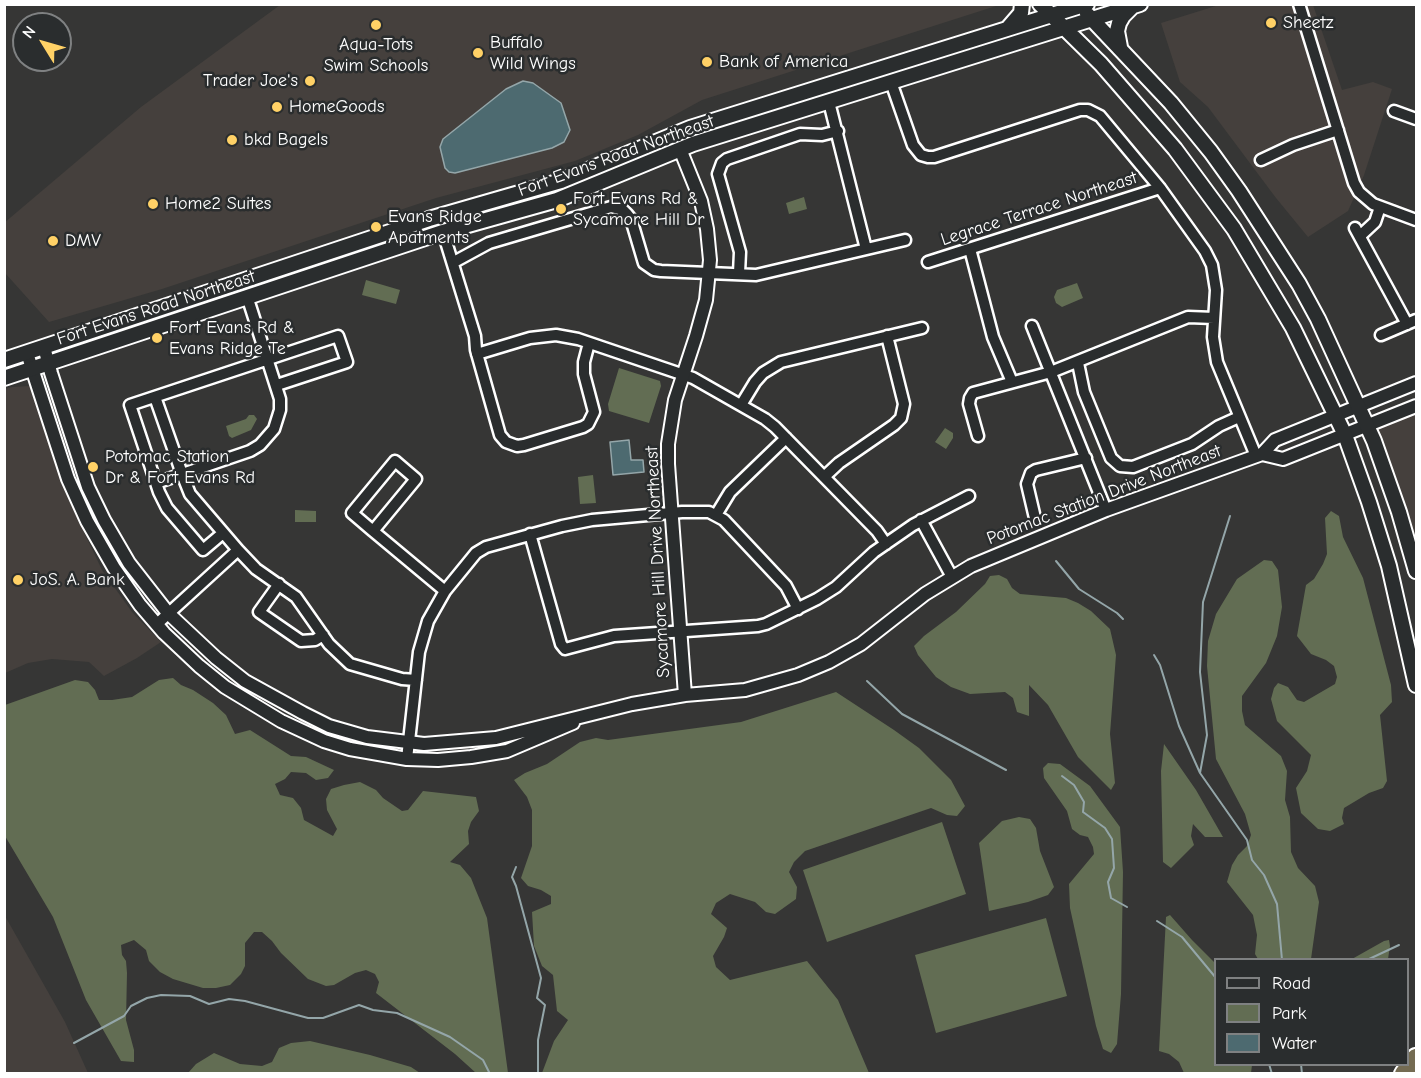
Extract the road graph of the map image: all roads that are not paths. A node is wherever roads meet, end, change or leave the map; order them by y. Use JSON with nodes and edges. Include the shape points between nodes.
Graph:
{"nodes":[{"id":1,"x":1022,"y":4,"type":"edge"},
{"id":2,"x":1040,"y":4,"type":"edge"},
{"id":3,"x":1299,"y":4,"type":"edge"},
{"id":4,"x":1081,"y":5,"type":"edge"},
{"id":5,"x":1136,"y":6,"type":"edge"},
{"id":6,"x":1052,"y":15,"type":"junction"},
{"id":7,"x":1092,"y":20,"type":"junction"},
{"id":8,"x":1008,"y":28,"type":"junction"},
{"id":9,"x":1064,"y":28,"type":"junction"},
{"id":10,"x":1120,"y":47,"type":"junction"},
{"id":11,"x":891,"y":82,"type":"junction"},
{"id":12,"x":829,"y":102,"type":"junction"},
{"id":13,"x":1394,"y":111,"type":"dead end"},
{"id":14,"x":1416,"y":119,"type":"edge"},
{"id":15,"x":1338,"y":130,"type":"junction"},
{"id":16,"x":838,"y":131,"type":"junction"},
{"id":17,"x":680,"y":149,"type":"junction"},
{"id":18,"x":1261,"y":160,"type":"dead end"},
{"id":19,"x":1160,"y":188,"type":"junction"},
{"id":20,"x":1380,"y":207,"type":"junction"},
{"id":21,"x":1416,"y":220,"type":"edge"},
{"id":22,"x":443,"y":232,"type":"junction"},
{"id":23,"x":905,"y":240,"type":"dead end"},
{"id":24,"x":866,"y":249,"type":"junction"},
{"id":25,"x":970,"y":249,"type":"junction"},
{"id":26,"x":454,"y":262,"type":"junction"},
{"id":27,"x":928,"y":262,"type":"dead end"},
{"id":28,"x":709,"y":272,"type":"junction"},
{"id":29,"x":739,"y":273,"type":"junction"},
{"id":30,"x":247,"y":296,"type":"junction"},
{"id":31,"x":1214,"y":318,"type":"junction"},
{"id":32,"x":1412,"y":322,"type":"edge"},
{"id":33,"x":1032,"y":326,"type":"dead end"},
{"id":34,"x":922,"y":328,"type":"dead end"},
{"id":35,"x":1381,"y":334,"type":"dead end"},
{"id":36,"x":887,"y":336,"type":"junction"},
{"id":37,"x":589,"y":343,"type":"junction"},
{"id":38,"x":44,"y":347,"type":"junction"},
{"id":39,"x":27,"y":352,"type":"junction"},
{"id":40,"x":477,"y":354,"type":"junction"},
{"id":41,"x":268,"y":359,"type":"junction"},
{"id":42,"x":4,"y":360,"type":"edge"},
{"id":43,"x":48,"y":362,"type":"junction"},
{"id":44,"x":1078,"y":363,"type":"junction"},
{"id":45,"x":31,"y":368,"type":"junction"},
{"id":46,"x":1052,"y":372,"type":"junction"},
{"id":47,"x":683,"y":375,"type":"junction"},
{"id":48,"x":4,"y":378,"type":"edge"},
{"id":49,"x":1012,"y":382,"type":"junction"},
{"id":50,"x":1416,"y":383,"type":"edge"},
{"id":51,"x":277,"y":385,"type":"junction"},
{"id":52,"x":155,"y":397,"type":"junction"},
{"id":53,"x":741,"y":405,"type":"junction"},
{"id":54,"x":1416,"y":406,"type":"edge"},
{"id":55,"x":1359,"y":407,"type":"junction"},
{"id":56,"x":1336,"y":416,"type":"junction"},
{"id":57,"x":1239,"y":417,"type":"junction"},
{"id":58,"x":1367,"y":426,"type":"junction"},
{"id":59,"x":1345,"y":435,"type":"junction"},
{"id":60,"x":978,"y":436,"type":"dead end"},
{"id":61,"x":786,"y":438,"type":"junction"},
{"id":62,"x":1259,"y":455,"type":"junction"},
{"id":63,"x":1086,"y":458,"type":"junction"},
{"id":64,"x":182,"y":474,"type":"junction"},
{"id":65,"x":824,"y":477,"type":"junction"},
{"id":66,"x":156,"y":483,"type":"junction"},
{"id":67,"x":969,"y":496,"type":"dead end"},
{"id":68,"x":1106,"y":510,"type":"junction"},
{"id":69,"x":672,"y":513,"type":"junction"},
{"id":70,"x":716,"y":515,"type":"junction"},
{"id":71,"x":1035,"y":518,"type":"dead end"},
{"id":72,"x":921,"y":520,"type":"junction"},
{"id":73,"x":373,"y":531,"type":"junction"},
{"id":74,"x":223,"y":533,"type":"junction"},
{"id":75,"x":530,"y":534,"type":"junction"},
{"id":76,"x":886,"y":544,"type":"junction"},
{"id":77,"x":238,"y":550,"type":"junction"},
{"id":78,"x":1416,"y":571,"type":"edge"},
{"id":79,"x":952,"y":577,"type":"junction"},
{"id":80,"x":279,"y":584,"type":"junction"},
{"id":81,"x":446,"y":591,"type":"junction"},
{"id":82,"x":798,"y":609,"type":"junction"},
{"id":83,"x":168,"y":614,"type":"junction"},
{"id":84,"x":157,"y":624,"type":"junction"},
{"id":85,"x":680,"y":631,"type":"junction"},
{"id":86,"x":323,"y":635,"type":"junction"},
{"id":87,"x":416,"y":680,"type":"junction"},
{"id":88,"x":1416,"y":686,"type":"edge"},
{"id":89,"x":685,"y":695,"type":"junction"},
{"id":90,"x":599,"y":711,"type":"junction"},
{"id":91,"x":409,"y":743,"type":"junction"},
{"id":92,"x":407,"y":759,"type":"junction"},
{"id":93,"x":1416,"y":1058,"type":"edge"},
{"id":94,"x":1404,"y":1074,"type":"edge"}],
"edges":[{"from":1,"to":8,"type":"main road","via":[[1021,13]]},
{"from":2,"to":6,"type":"main road"},
{"from":3,"to":15,"type":"street"},
{"from":4,"to":6,"type":"main road","name":"Fort Evans Road Northeast"},
{"from":4,"to":7,"type":"main road"},
{"from":5,"to":7,"type":"main road","name":"Fort Evans Road Northeast"},
{"from":5,"to":10,"type":"main road","via":[[1119,23]]},
{"from":6,"to":8,"type":"main road","name":"Fort Evans Road Northeast"},
{"from":6,"to":9,"type":"main road"},
{"from":7,"to":9,"type":"main road","name":"Fort Evans Road Northeast"},
{"from":7,"to":10,"type":"main road"},
{"from":8,"to":38,"type":"main road","name":"Fort Evans Road Northeast","via":[[690,128],[561,182],[429,219]]},
{"from":9,"to":11,"type":"main road","name":"Fort Evans Road Northeast"},
{"from":9,"to":56,"type":"main road","via":[[1146,114],[1203,184],[1293,328]]},
{"from":10,"to":55,"type":"main road","via":[[1171,103],[1239,191],[1318,319]]},
{"from":11,"to":12,"type":"main road","name":"Fort Evans Road Northeast"},
{"from":11,"to":19,"type":"street","via":[[913,145],[921,155],[934,157],[1088,110],[1100,116]]},
{"from":12,"to":16,"type":"street"},
{"from":12,"to":17,"type":"main road","name":"Fort Evans Road Northeast"},
{"from":13,"to":14,"type":"street"},
{"from":15,"to":18,"type":"street"},
{"from":15,"to":20,"type":"street","via":[[1359,192]]},
{"from":16,"to":24,"type":"street"},
{"from":16,"to":29,"type":"street","via":[[800,134],[722,163],[718,174],[740,252]]},
{"from":17,"to":22,"type":"main road","name":"Fort Evans Road Northeast","via":[[558,200]]},
{"from":17,"to":28,"type":"street","name":"Sycamore Hill Drive Northeast","via":[[705,214]]},
{"from":19,"to":25,"type":"street","name":"Legrace Terrace Northeast"},
{"from":19,"to":31,"type":"street","via":[[1212,265],[1216,290]]},
{"from":20,"to":21,"type":"street"},
{"from":20,"to":32,"type":"street","via":[[1370,229],[1357,232]]},
{"from":22,"to":26,"type":"street"},
{"from":22,"to":30,"type":"main road","name":"Fort Evans Road Northeast"},
{"from":23,"to":24,"type":"street"},
{"from":24,"to":29,"type":"street","via":[[769,273]]},
{"from":25,"to":27,"type":"street","name":"Legrace Terrace Northeast"},
{"from":25,"to":49,"type":"street","via":[[993,338]]},
{"from":26,"to":28,"type":"street","via":[[489,243],[610,207],[623,210],[631,219],[640,254],[648,267]]},
{"from":26,"to":40,"type":"street"},
{"from":28,"to":29,"type":"street"},
{"from":28,"to":47,"type":"street","name":"Sycamore Hill Drive Northeast","via":[[702,317]]},
{"from":30,"to":41,"type":"street"},
{"from":30,"to":43,"type":"main road","name":"Fort Evans Road Northeast"},
{"from":31,"to":44,"type":"street","via":[[1188,317]]},
{"from":31,"to":57,"type":"street","via":[[1217,362]]},
{"from":32,"to":35,"type":"street"},
{"from":33,"to":46,"type":"street"},
{"from":34,"to":36,"type":"street"},
{"from":36,"to":53,"type":"street","via":[[781,362],[763,373]]},
{"from":36,"to":65,"type":"street","via":[[904,404],[902,418]]},
{"from":37,"to":40,"type":"street","via":[[542,336]]},
{"from":37,"to":40,"type":"street","via":[[584,367],[594,406],[592,418],[583,428],[517,446],[500,435]]},
{"from":37,"to":47,"type":"street"},
{"from":38,"to":39,"type":"main road","name":"Fort Evans Road Northeast"},
{"from":38,"to":43,"type":"street","name":"Potomac Station Drive Northeast"},
{"from":39,"to":42,"type":"main road","name":"Fort Evans Road Northeast"},
{"from":39,"to":45,"type":"street","name":"Potomac Station Drive Northeast"},
{"from":41,"to":51,"type":"street"},
{"from":41,"to":51,"type":"street","via":[[338,336],[347,362]]},
{"from":41,"to":52,"type":"street"},
{"from":43,"to":45,"type":"main road","name":"Fort Evans Road Northeast"},
{"from":43,"to":83,"type":"street","name":"Potomac Station Drive Northeast","via":[[80,465],[104,520],[129,563]]},
{"from":44,"to":46,"type":"street"},
{"from":44,"to":57,"type":"street","via":[[1084,392],[1111,458],[1120,466],[1133,467],[1192,444]]},
{"from":45,"to":48,"type":"main road","name":"Fort Evans Road Northeast"},
{"from":45,"to":84,"type":"street","name":"Potomac Station Drive Northeast","via":[[68,479],[87,521],[124,585]]},
{"from":46,"to":49,"type":"street"},
{"from":46,"to":63,"type":"street"},
{"from":47,"to":53,"type":"street"},
{"from":47,"to":69,"type":"street","name":"Sycamore Hill Drive Northeast","via":[[669,434]]},
{"from":49,"to":60,"type":"street","via":[[980,390],[970,398]]},
{"from":50,"to":55,"type":"street","name":"Potomac Station Drive Northeast"},
{"from":51,"to":64,"type":"street","via":[[278,420],[260,446]]},
{"from":52,"to":64,"type":"street"},
{"from":52,"to":66,"type":"street","via":[[130,405]]},
{"from":53,"to":61,"type":"street"},
{"from":54,"to":58,"type":"street","name":"Potomac Station Drive Northeast"},
{"from":55,"to":56,"type":"street","name":"Potomac Station Drive Northeast"},
{"from":55,"to":58,"type":"main road"},
{"from":56,"to":59,"type":"main road"},
{"from":56,"to":62,"type":"street","name":"Potomac Station Drive Northeast","via":[[1275,440]]},
{"from":57,"to":62,"type":"street"},
{"from":58,"to":59,"type":"street","name":"Potomac Station Drive Northeast"},
{"from":58,"to":78,"type":"main road"},
{"from":59,"to":62,"type":"street","name":"Potomac Station Drive Northeast","via":[[1283,459]]},
{"from":59,"to":88,"type":"main road","via":[[1389,566]]},
{"from":61,"to":65,"type":"street"},
{"from":61,"to":70,"type":"street","via":[[730,492]]},
{"from":62,"to":68,"type":"street","name":"Potomac Station Drive Northeast"},
{"from":63,"to":68,"type":"street"},
{"from":63,"to":71,"type":"street","via":[[1031,473],[1027,488]]},
{"from":64,"to":66,"type":"street"},
{"from":64,"to":74,"type":"street","via":[[196,502]]},
{"from":65,"to":76,"type":"street"},
{"from":66,"to":74,"type":"street","via":[[167,508],[203,550]]},
{"from":67,"to":72,"type":"street"},
{"from":68,"to":79,"type":"street","name":"Potomac Station Drive Northeast"},
{"from":69,"to":70,"type":"street","via":[[700,511]]},
{"from":69,"to":75,"type":"street","via":[[592,520]]},
{"from":69,"to":85,"type":"street","name":"Sycamore Hill Drive Northeast"},
{"from":70,"to":82,"type":"street","via":[[786,586]]},
{"from":72,"to":76,"type":"street"},
{"from":72,"to":79,"type":"street"},
{"from":73,"to":73,"type":"street","via":[[352,513],[395,461],[416,479]]},
{"from":73,"to":81,"type":"street"},
{"from":74,"to":77,"type":"street"},
{"from":75,"to":81,"type":"street","via":[[495,543],[476,553]]},
{"from":75,"to":85,"type":"street","via":[[563,647],[614,636]]},
{"from":76,"to":82,"type":"street","via":[[836,587]]},
{"from":77,"to":80,"type":"street","via":[[256,569]]},
{"from":77,"to":83,"type":"street"},
{"from":79,"to":89,"type":"street","name":"Potomac Station Drive Northeast","via":[[861,644],[829,662],[745,690]]},
{"from":80,"to":86,"type":"street","via":[[297,597]]},
{"from":80,"to":86,"type":"street","via":[[260,612],[301,641]]},
{"from":81,"to":87,"type":"street","via":[[422,636]]},
{"from":82,"to":85,"type":"street","via":[[758,626]]},
{"from":83,"to":84,"type":"street"},
{"from":83,"to":91,"type":"street","name":"Potomac Station Drive Northeast","via":[[245,681],[283,703],[329,726]]},
{"from":84,"to":92,"type":"street","name":"Potomac Station Drive Northeast","via":[[225,687],[281,721],[350,749]]},
{"from":85,"to":89,"type":"street","name":"Sycamore Hill Drive Northeast"},
{"from":86,"to":87,"type":"street","via":[[350,664],[402,680]]},
{"from":87,"to":91,"type":"street"},
{"from":89,"to":90,"type":"street","name":"Potomac Station Drive Northeast"},
{"from":90,"to":91,"type":"street","name":"Potomac Station Drive Northeast","via":[[496,738]]},
{"from":90,"to":92,"type":"street","name":"Potomac Station Drive Northeast","via":[[507,751],[471,758]]},
{"from":91,"to":92,"type":"street"},
{"from":93,"to":94,"type":"highway"}]}
